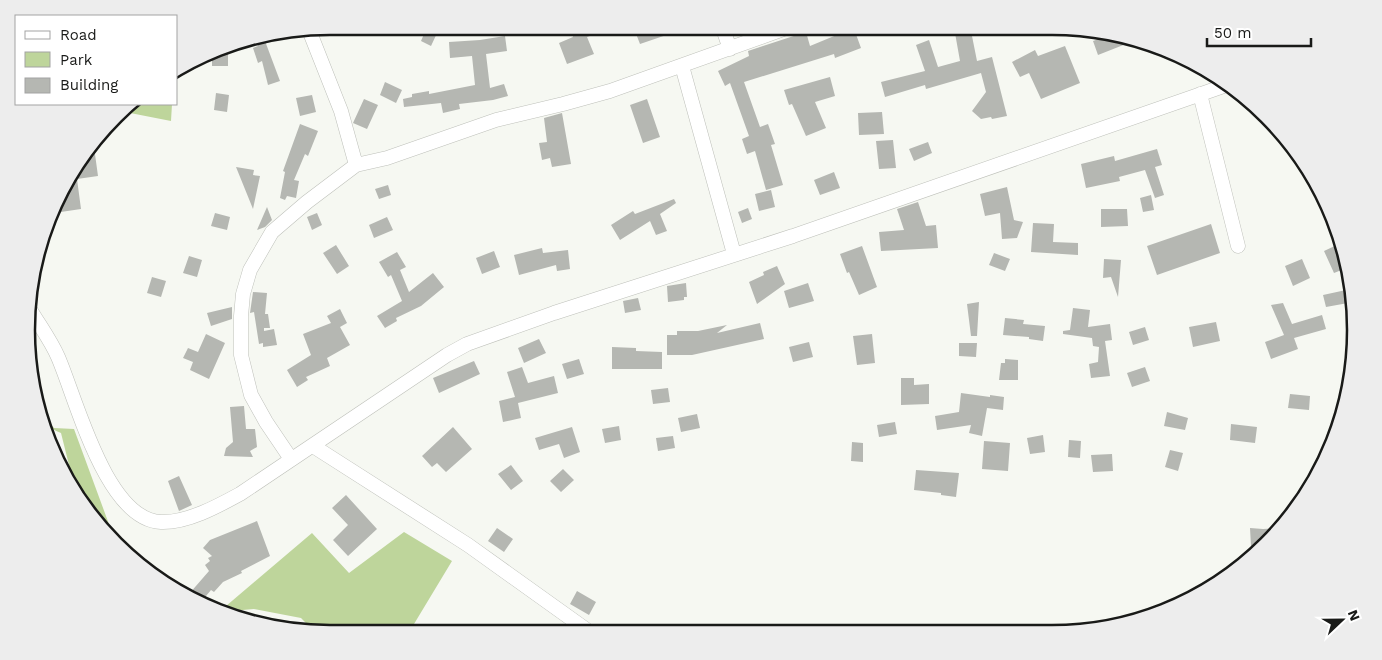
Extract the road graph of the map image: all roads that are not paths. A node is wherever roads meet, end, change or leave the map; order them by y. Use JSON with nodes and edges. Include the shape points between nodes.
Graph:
{"nodes":[{"id":1,"x":725,"y":35,"type":"edge"},
{"id":2,"x":768,"y":35,"type":"edge"},
{"id":3,"x":311,"y":36,"type":"edge"},
{"id":4,"x":730,"y":49,"type":"junction"},
{"id":5,"x":682,"y":66,"type":"junction"},
{"id":6,"x":1220,"y":87,"type":"edge"},
{"id":7,"x":1200,"y":94,"type":"junction"},
{"id":8,"x":356,"y":165,"type":"junction"},
{"id":9,"x":1238,"y":246,"type":"dead end"},
{"id":10,"x":734,"y":254,"type":"junction"},
{"id":11,"x":36,"y":319,"type":"edge"},
{"id":12,"x":313,"y":446,"type":"junction"},
{"id":13,"x":291,"y":459,"type":"junction"},
{"id":14,"x":580,"y":625,"type":"edge"}],
"edges":[{"from":1,"to":4,"type":"street"},
{"from":2,"to":4,"type":"street"},
{"from":3,"to":8,"type":"street","via":[[341,111]]},
{"from":4,"to":5,"type":"street"},
{"from":5,"to":8,"type":"street","via":[[610,91],[496,120],[387,158]]},
{"from":5,"to":10,"type":"street"},
{"from":6,"to":7,"type":"street"},
{"from":7,"to":9,"type":"street"},
{"from":7,"to":10,"type":"street"},
{"from":8,"to":13,"type":"street","via":[[272,232],[250,270],[243,294],[241,355],[251,395]]},
{"from":10,"to":12,"type":"street","via":[[467,344]]},
{"from":11,"to":13,"type":"street","via":[[58,356],[87,436],[109,478],[128,506],[143,518],[161,522],[213,508],[240,494]]},
{"from":12,"to":13,"type":"street"},
{"from":12,"to":14,"type":"street","via":[[468,546]]}]}
